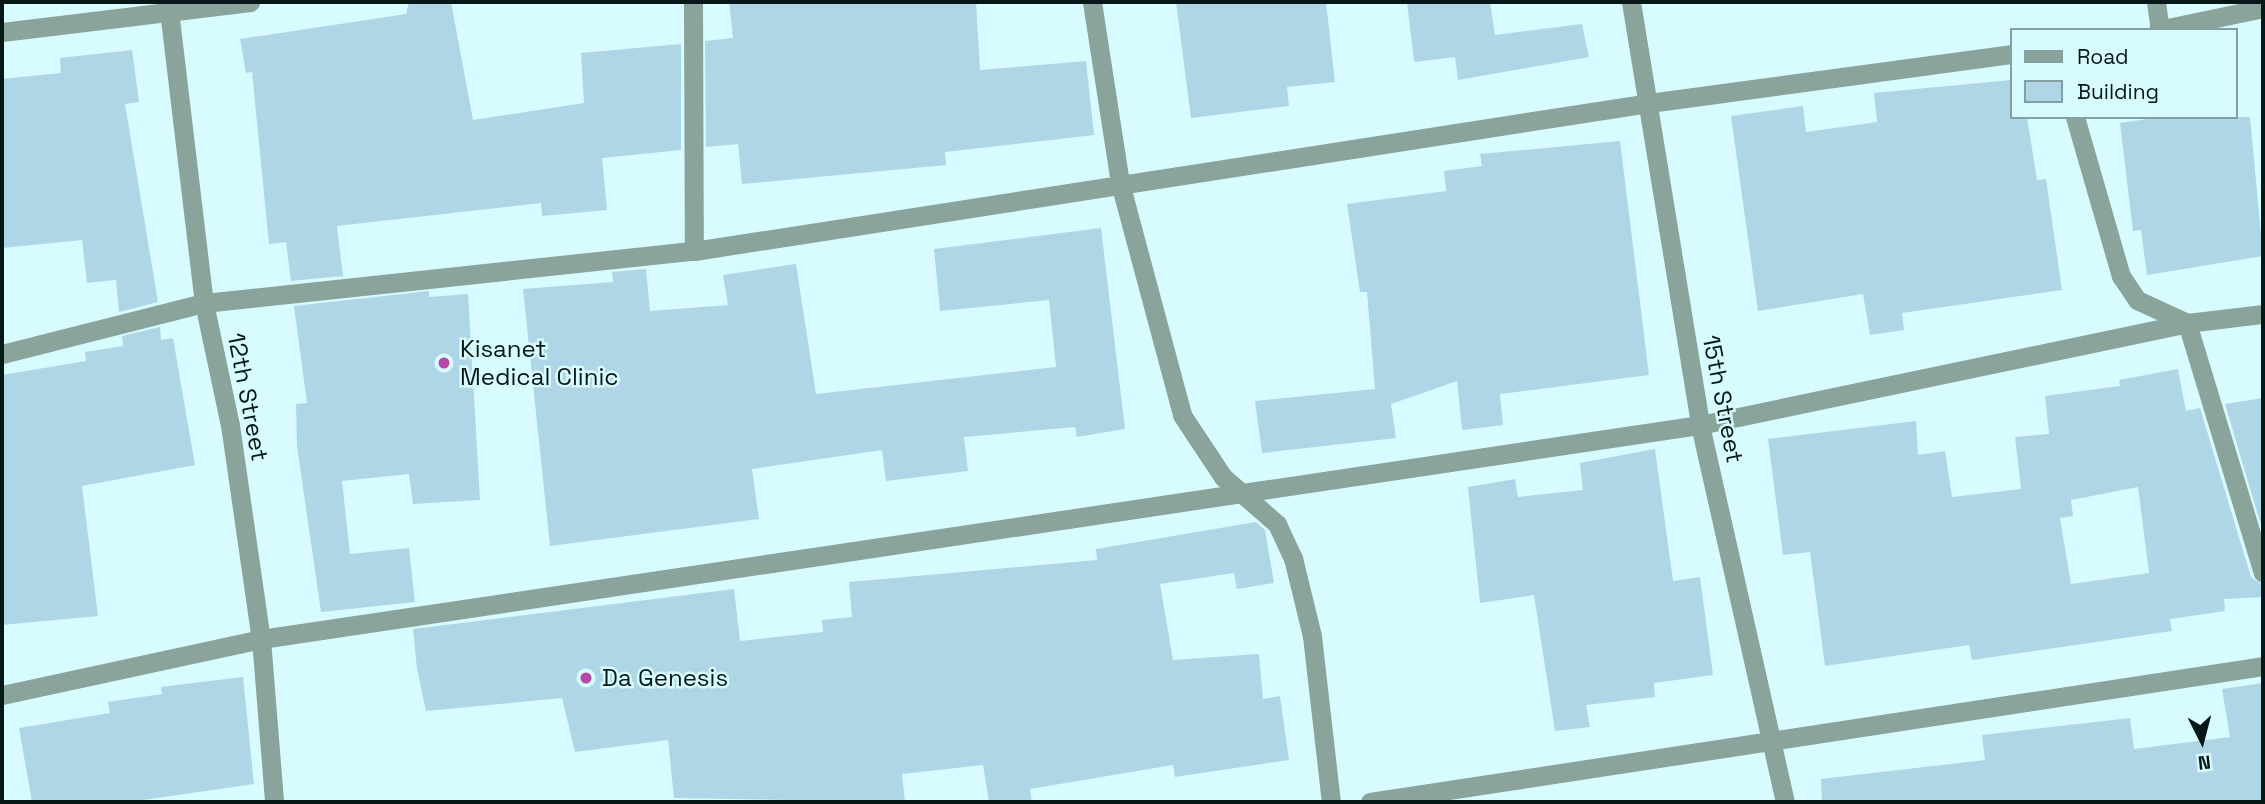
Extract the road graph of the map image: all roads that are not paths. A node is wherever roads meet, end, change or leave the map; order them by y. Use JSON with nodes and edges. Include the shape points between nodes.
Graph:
{"nodes":[{"id":1,"x":250,"y":2,"type":"edge"},
{"id":2,"x":693,"y":2,"type":"edge"},
{"id":3,"x":1092,"y":2,"type":"edge"},
{"id":4,"x":1631,"y":2,"type":"edge"},
{"id":5,"x":2156,"y":2,"type":"edge"},
{"id":6,"x":169,"y":8,"type":"edge"},
{"id":7,"x":2263,"y":8,"type":"edge"},
{"id":8,"x":2159,"y":28,"type":"edge"},
{"id":9,"x":2168,"y":28,"type":"edge"},
{"id":10,"x":2,"y":32,"type":"edge"},
{"id":11,"x":2010,"y":54,"type":"edge"},
{"id":12,"x":1649,"y":103,"type":"junction"},
{"id":13,"x":2076,"y":119,"type":"edge"},
{"id":14,"x":1120,"y":183,"type":"junction"},
{"id":15,"x":694,"y":251,"type":"junction"},
{"id":16,"x":204,"y":303,"type":"junction"},
{"id":17,"x":2263,"y":314,"type":"edge"},
{"id":18,"x":2187,"y":323,"type":"junction"},
{"id":19,"x":2,"y":354,"type":"edge"},
{"id":20,"x":1700,"y":425,"type":"junction"},
{"id":21,"x":1247,"y":493,"type":"junction"},
{"id":22,"x":2263,"y":573,"type":"edge"},
{"id":23,"x":261,"y":639,"type":"junction"},
{"id":24,"x":2263,"y":666,"type":"edge"},
{"id":25,"x":2,"y":695,"type":"edge"},
{"id":26,"x":1776,"y":743,"type":"junction"},
{"id":27,"x":274,"y":802,"type":"edge"},
{"id":28,"x":1331,"y":802,"type":"edge"},
{"id":29,"x":1370,"y":802,"type":"edge"},
{"id":30,"x":1785,"y":802,"type":"edge"}],
"edges":[{"from":1,"to":6,"type":"street"},
{"from":2,"to":15,"type":"street"},
{"from":3,"to":14,"type":"street"},
{"from":4,"to":12,"type":"street","name":"15th Street"},
{"from":5,"to":8,"type":"street"},
{"from":6,"to":10,"type":"street"},
{"from":6,"to":16,"type":"street","name":"12th Street"},
{"from":7,"to":9,"type":"street"},
{"from":11,"to":12,"type":"street"},
{"from":12,"to":14,"type":"street"},
{"from":12,"to":20,"type":"street","name":"15th Street"},
{"from":13,"to":18,"type":"street","via":[[2121,276],[2137,300]]},
{"from":14,"to":15,"type":"street"},
{"from":14,"to":21,"type":"street","via":[[1182,415],[1223,477]]},
{"from":15,"to":16,"type":"street"},
{"from":16,"to":19,"type":"street"},
{"from":16,"to":23,"type":"street","name":"12th Street","via":[[230,425]]},
{"from":17,"to":18,"type":"street"},
{"from":18,"to":20,"type":"street"},
{"from":18,"to":22,"type":"street"},
{"from":20,"to":21,"type":"street"},
{"from":20,"to":26,"type":"street","name":"15th Street"},
{"from":21,"to":23,"type":"street"},
{"from":21,"to":28,"type":"street","via":[[1277,524],[1293,558],[1312,636]]},
{"from":23,"to":25,"type":"street"},
{"from":23,"to":27,"type":"street","name":"12th Street"},
{"from":24,"to":26,"type":"street"},
{"from":26,"to":29,"type":"street"},
{"from":26,"to":30,"type":"street","name":"15th Street"}]}
